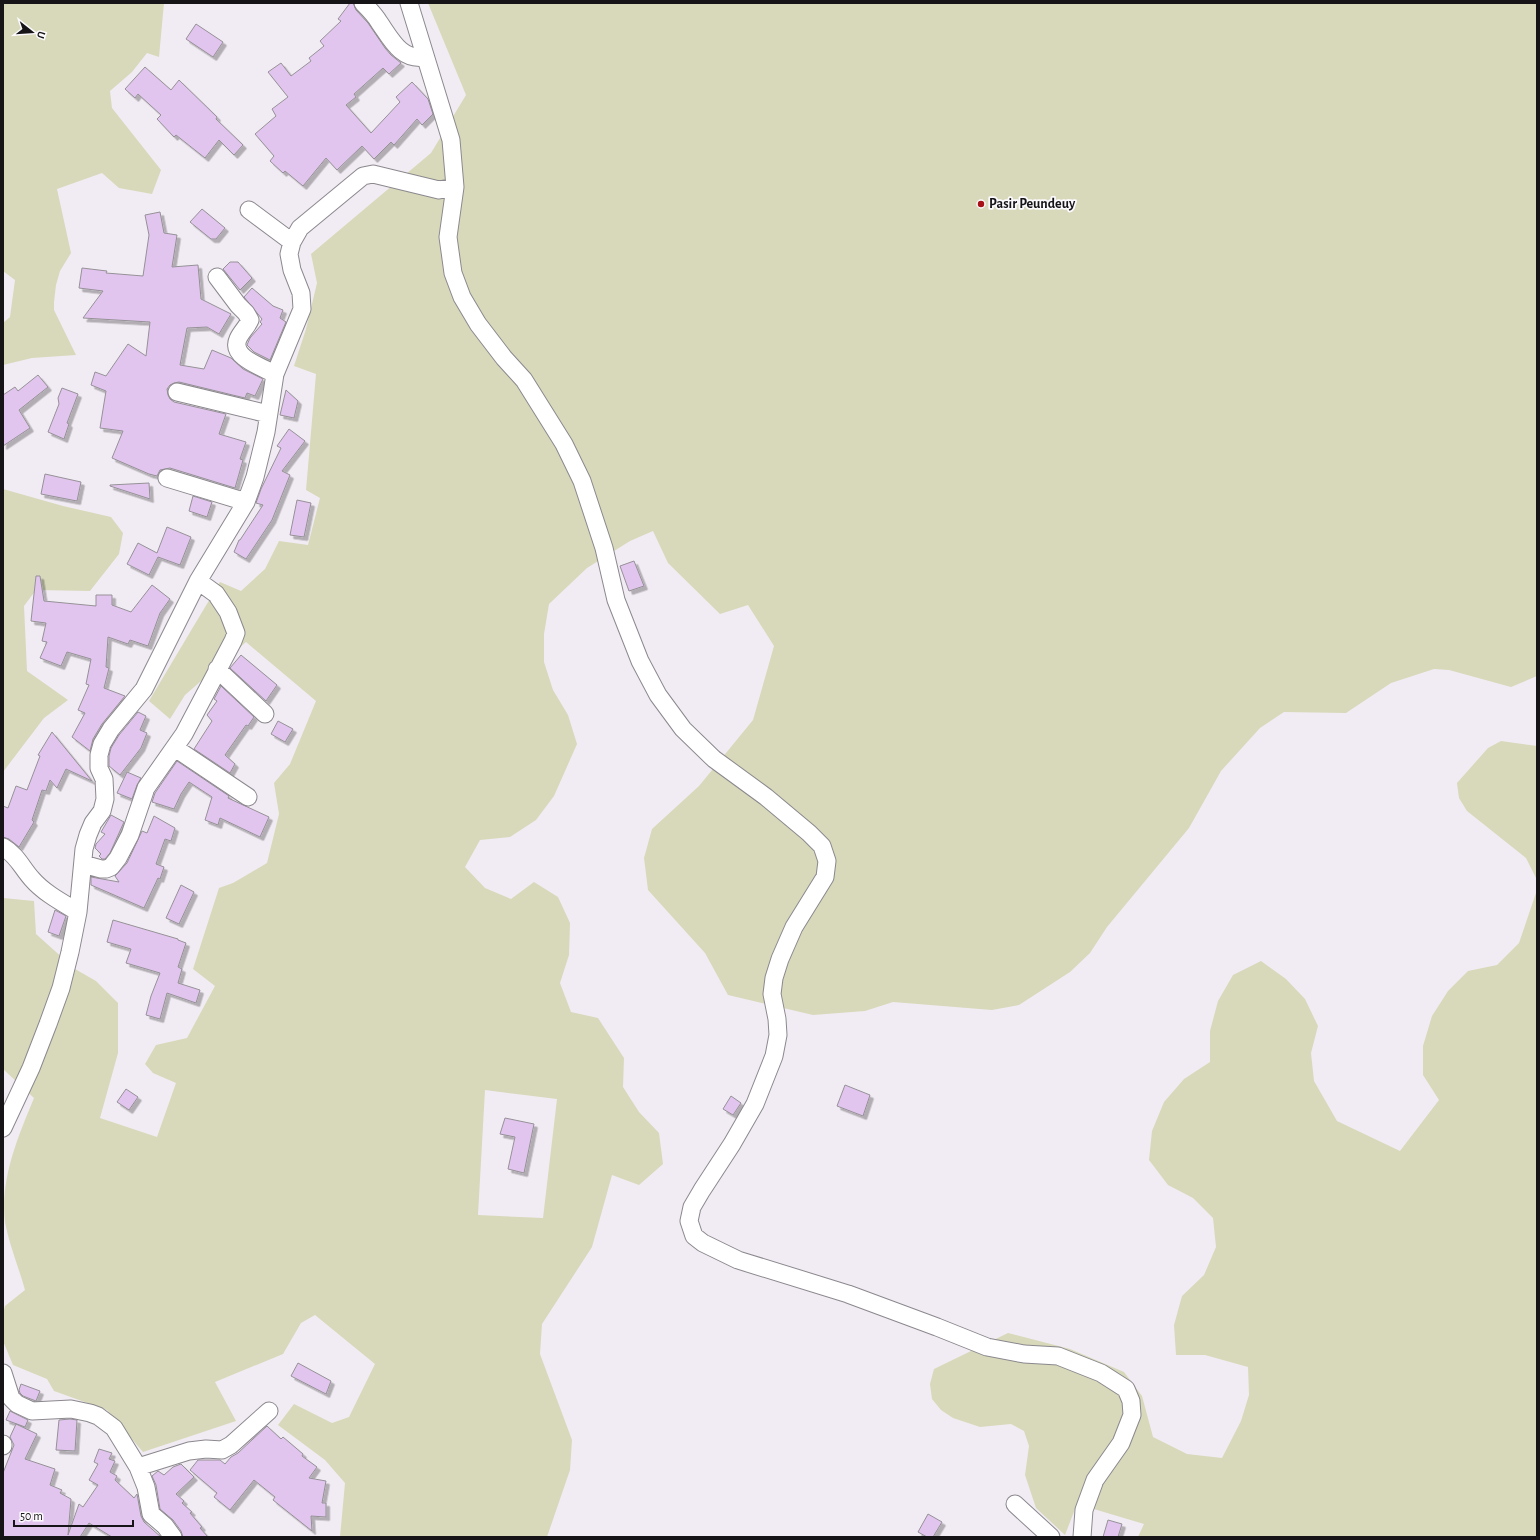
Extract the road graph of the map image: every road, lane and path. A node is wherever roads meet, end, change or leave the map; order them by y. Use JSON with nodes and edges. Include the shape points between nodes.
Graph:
{"nodes":[{"id":1,"x":363,"y":3,"type":"edge"},
{"id":2,"x":409,"y":3,"type":"edge"},
{"id":3,"x":425,"y":57,"type":"junction"},
{"id":4,"x":455,"y":187,"type":"junction"},
{"id":5,"x":249,"y":210,"type":"dead end"},
{"id":6,"x":292,"y":242,"type":"junction"},
{"id":7,"x":217,"y":277,"type":"dead end"},
{"id":8,"x":275,"y":374,"type":"junction"},
{"id":9,"x":177,"y":392,"type":"dead end"},
{"id":10,"x":268,"y":414,"type":"junction"},
{"id":11,"x":167,"y":478,"type":"dead end"},
{"id":12,"x":246,"y":502,"type":"junction"},
{"id":13,"x":198,"y":581,"type":"junction"},
{"id":14,"x":217,"y":670,"type":"junction"},
{"id":15,"x":264,"y":714,"type":"dead end"},
{"id":16,"x":175,"y":748,"type":"junction"},
{"id":17,"x":248,"y":797,"type":"dead end"},
{"id":18,"x":3,"y":847,"type":"edge"},
{"id":19,"x":83,"y":864,"type":"junction"},
{"id":20,"x":78,"y":912,"type":"junction"},
{"id":21,"x":3,"y":1128,"type":"edge"},
{"id":22,"x":3,"y":1373,"type":"edge"},
{"id":23,"x":7,"y":1403,"type":"edge"},
{"id":24,"x":269,"y":1411,"type":"dead end"},
{"id":25,"x":138,"y":1467,"type":"junction"},
{"id":26,"x":1015,"y":1504,"type":"dead end"},
{"id":27,"x":173,"y":1537,"type":"edge"},
{"id":28,"x":1051,"y":1537,"type":"edge"},
{"id":29,"x":1082,"y":1537,"type":"edge"}],
"edges":[{"from":1,"to":3,"type":"street","via":[[402,52],[419,58]]},
{"from":2,"to":3,"type":"street"},
{"from":3,"to":4,"type":"street","via":[[451,140]]},
{"from":4,"to":6,"type":"street","via":[[438,190],[373,174],[364,176],[300,228]]},
{"from":4,"to":29,"type":"street","via":[[448,237],[453,272],[462,297],[478,324],[524,380],[564,444],[582,482],[604,548],[616,600],[640,661],[658,695],[683,729],[714,759],[809,833],[822,846],[827,861],[825,877],[794,927],[774,978],[772,994],[778,1035],[774,1056],[755,1104],[692,1207],[689,1221],[694,1236],[738,1260],[848,1294],[987,1347],[1024,1354],[1058,1356],[1101,1373],[1126,1389],[1131,1401],[1132,1415],[1121,1443],[1095,1480],[1084,1510]]},
{"from":5,"to":6,"type":"street"},
{"from":6,"to":8,"type":"street","via":[[289,254],[301,293],[302,309]]},
{"from":7,"to":8,"type":"street","via":[[250,320],[236,345],[238,352]]},
{"from":8,"to":10,"type":"street"},
{"from":9,"to":10,"type":"street"},
{"from":10,"to":12,"type":"street","via":[[261,455]]},
{"from":11,"to":12,"type":"street"},
{"from":12,"to":13,"type":"street"},
{"from":13,"to":14,"type":"street","via":[[216,594],[228,612],[236,633]]},
{"from":13,"to":19,"type":"street","via":[[144,689],[102,744],[99,768],[104,779],[105,799],[102,811],[88,835]]},
{"from":14,"to":15,"type":"street"},
{"from":14,"to":16,"type":"street"},
{"from":16,"to":17,"type":"street"},
{"from":16,"to":19,"type":"street","via":[[146,788],[130,836],[111,867],[101,869]]},
{"from":18,"to":20,"type":"street","via":[[21,862],[33,880],[54,898]]},
{"from":19,"to":20,"type":"street"},
{"from":20,"to":21,"type":"street","via":[[68,959],[51,1016],[31,1068]]},
{"from":22,"to":23,"type":"street"},
{"from":23,"to":25,"type":"street","via":[[17,1404],[32,1411],[71,1409],[98,1416],[114,1428]]},
{"from":24,"to":25,"type":"street","via":[[222,1450],[189,1451]]},
{"from":25,"to":27,"type":"street","via":[[151,1514]]},
{"from":26,"to":28,"type":"street"}]}
